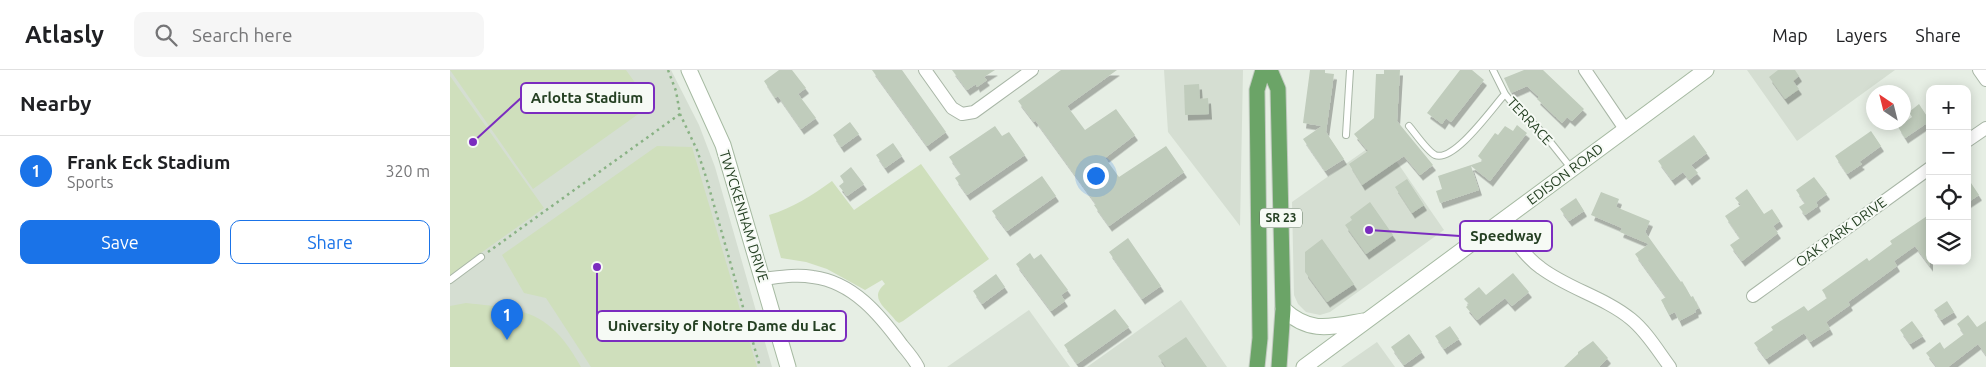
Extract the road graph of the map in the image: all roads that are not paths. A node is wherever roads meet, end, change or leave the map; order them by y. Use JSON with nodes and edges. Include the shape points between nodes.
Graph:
{"nodes":[{"id":1,"x":689,"y":70,"type":"edge"},
{"id":2,"x":925,"y":70,"type":"edge"},
{"id":3,"x":1032,"y":70,"type":"edge"},
{"id":4,"x":1263,"y":70,"type":"edge"},
{"id":5,"x":1270,"y":70,"type":"edge"},
{"id":6,"x":1350,"y":70,"type":"edge"},
{"id":7,"x":1493,"y":70,"type":"edge"},
{"id":8,"x":1584,"y":70,"type":"edge"},
{"id":9,"x":1706,"y":70,"type":"edge"},
{"id":10,"x":1979,"y":70,"type":"edge"},
{"id":11,"x":1986,"y":80,"type":"edge"},
{"id":12,"x":1505,"y":94,"type":"junction"},
{"id":13,"x":1409,"y":126,"type":"dead end"},
{"id":14,"x":1986,"y":128,"type":"edge"},
{"id":15,"x":1625,"y":129,"type":"junction"},
{"id":16,"x":1346,"y":136,"type":"dead end"},
{"id":17,"x":1971,"y":138,"type":"edge"},
{"id":18,"x":1571,"y":168,"type":"junction"},
{"id":19,"x":1926,"y":171,"type":"edge"},
{"id":20,"x":1501,"y":221,"type":"junction"},
{"id":21,"x":481,"y":257,"type":"road end"},
{"id":22,"x":450,"y":280,"type":"edge"},
{"id":23,"x":763,"y":280,"type":"junction"},
{"id":24,"x":1753,"y":296,"type":"dead end"},
{"id":25,"x":1283,"y":309,"type":"junction"},
{"id":26,"x":1367,"y":320,"type":"junction"},
{"id":27,"x":1665,"y":365,"type":"edge"},
{"id":28,"x":788,"y":367,"type":"edge"},
{"id":29,"x":918,"y":367,"type":"edge"},
{"id":30,"x":1257,"y":367,"type":"edge"},
{"id":31,"x":1279,"y":367,"type":"edge"},
{"id":32,"x":1304,"y":367,"type":"edge"}],
"edges":[{"from":1,"to":23,"type":"main road","name":"TWYCKENHAM DRIVE","via":[[723,145]]},
{"from":2,"to":3,"type":"street","via":[[952,108],[962,114],[974,112]]},
{"from":4,"to":30,"type":"main road","number":"SR 23","via":[[1257,90],[1260,308]]},
{"from":5,"to":25,"type":"main road","number":"SR 23","via":[[1278,89]]},
{"from":6,"to":16,"type":"lane"},
{"from":7,"to":12,"type":"lane","name":"TERRACE"},
{"from":8,"to":15,"type":"street"},
{"from":9,"to":15,"type":"main road","name":"EDISON ROAD"},
{"from":10,"to":11,"type":"street"},
{"from":12,"to":13,"type":"lane","via":[[1459,147],[1440,156],[1433,154]]},
{"from":12,"to":18,"type":"lane","name":"TERRACE"},
{"from":14,"to":17,"type":"street"},
{"from":15,"to":18,"type":"main road","name":"EDISON ROAD"},
{"from":18,"to":20,"type":"main road","name":"EDISON ROAD"},
{"from":19,"to":24,"type":"street","name":"OAK PARK DRIVE"},
{"from":20,"to":26,"type":"main road","name":"EDISON ROAD"},
{"from":20,"to":27,"type":"street","via":[[1539,267],[1632,320]]},
{"from":21,"to":22,"type":"lane"},
{"from":23,"to":28,"type":"main road","name":"TWYCKENHAM DRIVE"},
{"from":23,"to":29,"type":"street","via":[[793,275],[838,284],[863,299],[887,324]]},
{"from":25,"to":26,"type":"main road","via":[[1308,326],[1333,327]]},
{"from":25,"to":31,"type":"main road","number":"SR 23"},
{"from":26,"to":32,"type":"main road","name":"EDISON ROAD"}]}
